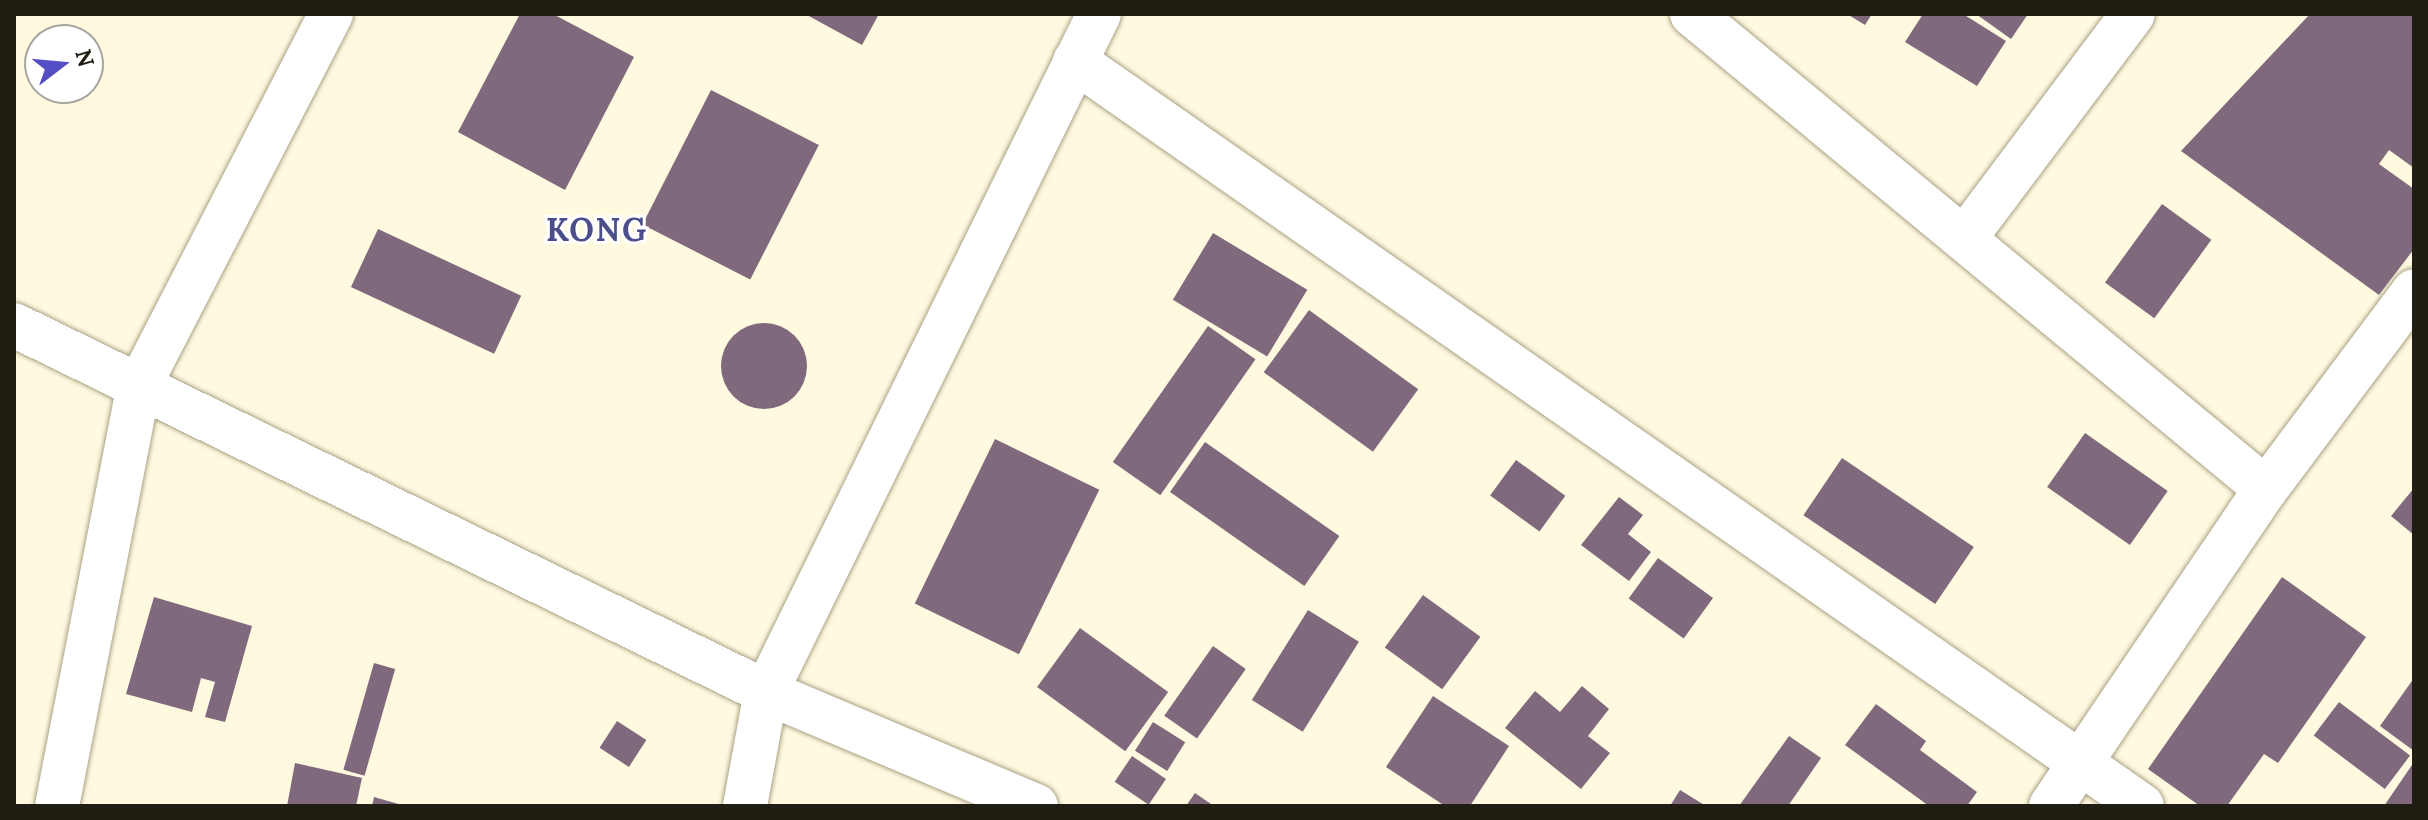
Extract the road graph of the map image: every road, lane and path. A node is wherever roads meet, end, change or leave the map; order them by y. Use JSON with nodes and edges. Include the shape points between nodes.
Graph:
{"nodes":[{"id":1,"x":331,"y":14,"type":"edge"},
{"id":2,"x":1099,"y":14,"type":"edge"},
{"id":3,"x":1692,"y":14,"type":"edge"},
{"id":4,"x":2133,"y":14,"type":"edge"},
{"id":5,"x":1075,"y":61,"type":"junction"},
{"id":6,"x":1964,"y":239,"type":"junction"},
{"id":7,"x":2414,"y":291,"type":"edge"},
{"id":8,"x":14,"y":325,"type":"edge"},
{"id":9,"x":139,"y":386,"type":"junction"},
{"id":10,"x":2266,"y":489,"type":"junction"},
{"id":11,"x":766,"y":692,"type":"junction"},
{"id":12,"x":2085,"y":762,"type":"junction"},
{"id":13,"x":57,"y":806,"type":"edge"},
{"id":14,"x":745,"y":806,"type":"edge"},
{"id":15,"x":1036,"y":806,"type":"edge"},
{"id":16,"x":2051,"y":806,"type":"edge"},
{"id":17,"x":2142,"y":806,"type":"edge"}],
"edges":[{"from":1,"to":9,"type":"street"},
{"from":2,"to":5,"type":"street"},
{"from":3,"to":6,"type":"street"},
{"from":4,"to":6,"type":"street"},
{"from":5,"to":11,"type":"street"},
{"from":5,"to":12,"type":"street"},
{"from":6,"to":10,"type":"street"},
{"from":7,"to":10,"type":"street"},
{"from":8,"to":9,"type":"street"},
{"from":9,"to":11,"type":"street"},
{"from":9,"to":13,"type":"street"},
{"from":10,"to":12,"type":"street"},
{"from":11,"to":14,"type":"street"},
{"from":11,"to":15,"type":"street"},
{"from":12,"to":16,"type":"street"},
{"from":12,"to":17,"type":"street"}]}
